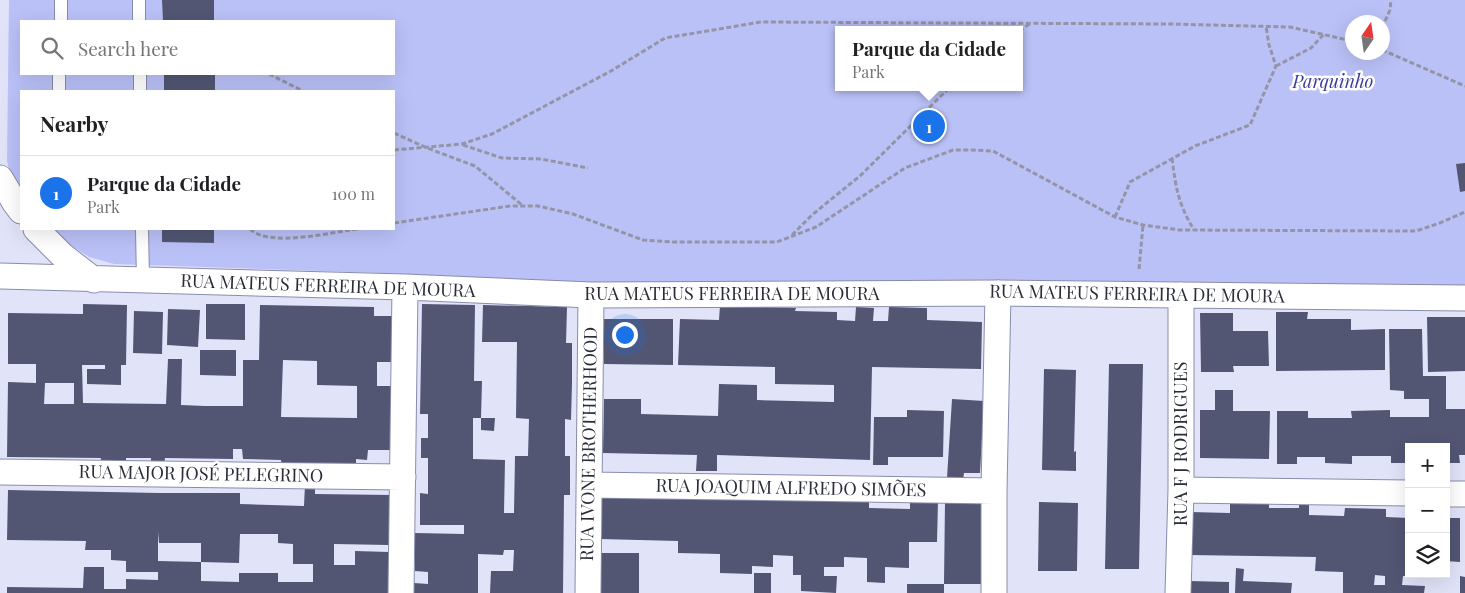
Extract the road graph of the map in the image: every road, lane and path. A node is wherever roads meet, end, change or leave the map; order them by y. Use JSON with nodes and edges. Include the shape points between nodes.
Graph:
{"nodes":[{"id":1,"x":61,"y":0,"type":"edge"},
{"id":2,"x":139,"y":0,"type":"edge"},
{"id":3,"x":1391,"y":0,"type":"edge"},
{"id":4,"x":1388,"y":15,"type":"edge"},
{"id":5,"x":61,"y":20,"type":"edge"},
{"id":6,"x":139,"y":20,"type":"edge"},
{"id":7,"x":1030,"y":23,"type":"junction"},
{"id":8,"x":1266,"y":26,"type":"junction"},
{"id":9,"x":1023,"y":28,"type":"edge"},
{"id":10,"x":1324,"y":34,"type":"junction"},
{"id":11,"x":1345,"y":39,"type":"edge"},
{"id":12,"x":1390,"y":53,"type":"edge"},
{"id":13,"x":1276,"y":66,"type":"junction"},
{"id":14,"x":59,"y":75,"type":"edge"},
{"id":15,"x":140,"y":75,"type":"edge"},
{"id":16,"x":271,"y":75,"type":"edge"},
{"id":17,"x":1465,"y":86,"type":"edge"},
{"id":18,"x":59,"y":90,"type":"edge"},
{"id":19,"x":140,"y":90,"type":"edge"},
{"id":20,"x":301,"y":90,"type":"edge"},
{"id":21,"x":946,"y":91,"type":"edge"},
{"id":22,"x":395,"y":133,"type":"edge"},
{"id":23,"x":462,"y":144,"type":"junction"},
{"id":24,"x":426,"y":148,"type":"junction"},
{"id":25,"x":395,"y":150,"type":"edge"},
{"id":26,"x":1172,"y":158,"type":"junction"},
{"id":27,"x":588,"y":168,"type":"dead end"},
{"id":28,"x":0,"y":178,"type":"edge"},
{"id":29,"x":523,"y":206,"type":"junction"},
{"id":30,"x":20,"y":210,"type":"edge"},
{"id":31,"x":1465,"y":212,"type":"edge"},
{"id":32,"x":1115,"y":217,"type":"junction"},
{"id":33,"x":395,"y":223,"type":"edge"},
{"id":34,"x":1143,"y":225,"type":"junction"},
{"id":35,"x":37,"y":230,"type":"edge"},
{"id":36,"x":142,"y":230,"type":"edge"},
{"id":37,"x":251,"y":230,"type":"edge"},
{"id":38,"x":351,"y":230,"type":"edge"},
{"id":39,"x":1194,"y":230,"type":"junction"},
{"id":40,"x":790,"y":237,"type":"junction"},
{"id":41,"x":0,"y":276,"type":"edge"},
{"id":42,"x":94,"y":280,"type":"junction"},
{"id":43,"x":143,"y":280,"type":"junction"},
{"id":44,"x":405,"y":287,"type":"junction"},
{"id":45,"x":998,"y":293,"type":"junction"},
{"id":46,"x":1136,"y":294,"type":"junction"},
{"id":47,"x":591,"y":295,"type":"junction"},
{"id":48,"x":1181,"y":295,"type":"junction"},
{"id":49,"x":1465,"y":298,"type":"edge"},
{"id":50,"x":0,"y":472,"type":"edge"},
{"id":51,"x":403,"y":477,"type":"junction"},
{"id":52,"x":589,"y":485,"type":"junction"},
{"id":53,"x":1181,"y":490,"type":"junction"},
{"id":54,"x":994,"y":491,"type":"junction"},
{"id":55,"x":1405,"y":493,"type":"edge"},
{"id":56,"x":1450,"y":494,"type":"edge"},
{"id":57,"x":1465,"y":494,"type":"edge"},
{"id":58,"x":401,"y":593,"type":"edge"},
{"id":59,"x":588,"y":593,"type":"edge"},
{"id":60,"x":994,"y":593,"type":"edge"},
{"id":61,"x":1178,"y":593,"type":"edge"}],
"edges":[{"from":1,"to":5,"type":"lane"},
{"from":2,"to":6,"type":"lane"},
{"from":3,"to":4,"type":"path"},
{"from":7,"to":8,"type":"path"},
{"from":7,"to":9,"type":"path"},
{"from":7,"to":23,"type":"path","via":[[760,22],[665,38],[611,71],[492,134]]},
{"from":8,"to":10,"type":"path"},
{"from":8,"to":13,"type":"path"},
{"from":10,"to":11,"type":"path"},
{"from":10,"to":13,"type":"path","via":[[1312,48]]},
{"from":12,"to":17,"type":"path"},
{"from":13,"to":26,"type":"path","via":[[1250,125]]},
{"from":14,"to":18,"type":"lane"},
{"from":15,"to":19,"type":"lane"},
{"from":16,"to":20,"type":"path"},
{"from":21,"to":40,"type":"path","via":[[861,175]]},
{"from":22,"to":24,"type":"path"},
{"from":23,"to":24,"type":"path"},
{"from":23,"to":27,"type":"path","via":[[502,158],[541,159]]},
{"from":24,"to":25,"type":"path"},
{"from":24,"to":29,"type":"path","via":[[475,166]]},
{"from":26,"to":32,"type":"path","via":[[1130,182]]},
{"from":26,"to":39,"type":"path","via":[[1178,198]]},
{"from":28,"to":30,"type":"street"},
{"from":29,"to":33,"type":"path"},
{"from":29,"to":40,"type":"path","via":[[572,214],[643,240],[777,242]]},
{"from":31,"to":39,"type":"path","via":[[1416,230]]},
{"from":32,"to":34,"type":"path"},
{"from":32,"to":40,"type":"path","via":[[994,151],[953,150],[905,168],[816,228]]},
{"from":34,"to":39,"type":"path"},
{"from":34,"to":46,"type":"path"},
{"from":35,"to":42,"type":"street"},
{"from":36,"to":43,"type":"lane"},
{"from":37,"to":38,"type":"path","via":[[278,238]]},
{"from":41,"to":42,"type":"street","name":"RUA MATEUS FERREIRA DE MOURA"},
{"from":42,"to":43,"type":"street","name":"RUA MATEUS FERREIRA DE MOURA"},
{"from":43,"to":44,"type":"street","name":"RUA MATEUS FERREIRA DE MOURA"},
{"from":44,"to":47,"type":"street","name":"RUA MATEUS FERREIRA DE MOURA"},
{"from":44,"to":51,"type":"street"},
{"from":45,"to":46,"type":"street","name":"RUA MATEUS FERREIRA DE MOURA"},
{"from":45,"to":47,"type":"street","name":"RUA MATEUS FERREIRA DE MOURA"},
{"from":45,"to":54,"type":"street"},
{"from":46,"to":48,"type":"street","name":"RUA MATEUS FERREIRA DE MOURA"},
{"from":47,"to":52,"type":"street","name":"RUA IVONE BROTHERHOOD"},
{"from":48,"to":49,"type":"street","name":"RUA MATEUS FERREIRA DE MOURA"},
{"from":48,"to":53,"type":"street","name":"RUA F J RODRIGUES"},
{"from":50,"to":51,"type":"street","name":"RUA MAJOR JOSÉ PELEGRINO"},
{"from":51,"to":58,"type":"street"},
{"from":52,"to":54,"type":"street","name":"RUA JOAQUIM ALFREDO SIMÕES"},
{"from":52,"to":59,"type":"street","name":"RUA IVONE BROTHERHOOD"},
{"from":53,"to":55,"type":"street"},
{"from":53,"to":61,"type":"street","name":"RUA F J RODRIGUES"},
{"from":54,"to":60,"type":"street"},
{"from":56,"to":57,"type":"street"}]}
